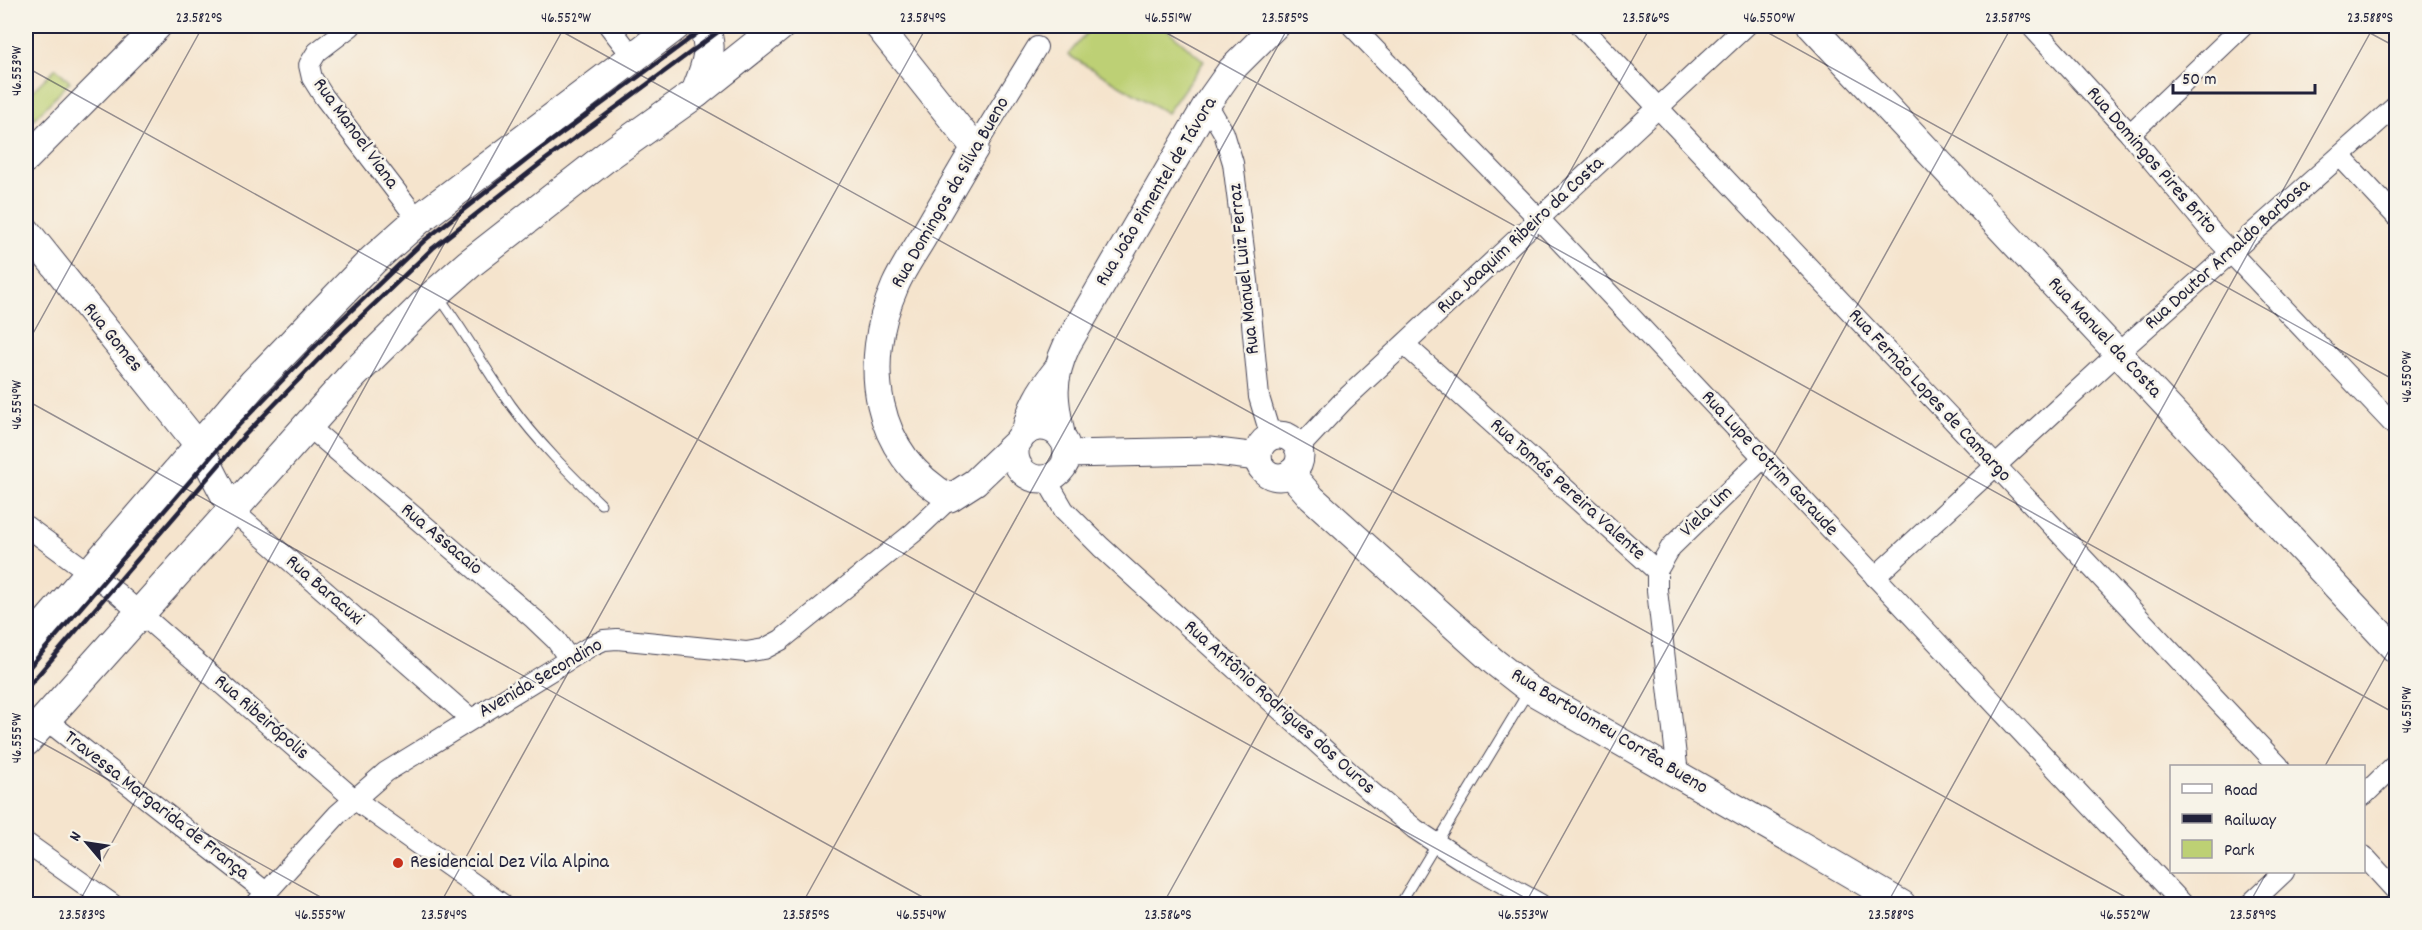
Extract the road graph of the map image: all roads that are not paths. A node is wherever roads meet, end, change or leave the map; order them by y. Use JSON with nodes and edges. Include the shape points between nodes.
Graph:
{"nodes":[{"id":1,"x":158,"y":26,"type":"edge"},
{"id":2,"x":351,"y":26,"type":"edge"},
{"id":3,"x":609,"y":26,"type":"edge"},
{"id":4,"x":675,"y":26,"type":"edge"},
{"id":5,"x":701,"y":26,"type":"edge"},
{"id":6,"x":780,"y":26,"type":"edge"},
{"id":7,"x":878,"y":26,"type":"edge"},
{"id":8,"x":1275,"y":26,"type":"edge"},
{"id":9,"x":1353,"y":26,"type":"edge"},
{"id":10,"x":1581,"y":26,"type":"edge"},
{"id":11,"x":1746,"y":26,"type":"edge"},
{"id":12,"x":1811,"y":26,"type":"edge"},
{"id":13,"x":2031,"y":26,"type":"edge"},
{"id":14,"x":2243,"y":26,"type":"edge"},
{"id":15,"x":1037,"y":47,"type":"dead end"},
{"id":16,"x":633,"y":57,"type":"junction"},
{"id":17,"x":696,"y":93,"type":"junction"},
{"id":18,"x":1207,"y":104,"type":"junction"},
{"id":19,"x":2397,"y":106,"type":"edge"},
{"id":20,"x":1658,"y":107,"type":"junction"},
{"id":21,"x":2130,"y":134,"type":"junction"},
{"id":22,"x":975,"y":148,"type":"junction"},
{"id":23,"x":2340,"y":156,"type":"junction"},
{"id":24,"x":26,"y":159,"type":"edge"},
{"id":25,"x":2397,"y":216,"type":"edge"},
{"id":26,"x":418,"y":220,"type":"junction"},
{"id":27,"x":1540,"y":220,"type":"junction"},
{"id":28,"x":26,"y":230,"type":"edge"},
{"id":29,"x":2230,"y":253,"type":"junction"},
{"id":30,"x":436,"y":293,"type":"junction"},
{"id":31,"x":1405,"y":345,"type":"junction"},
{"id":32,"x":2118,"y":353,"type":"junction"},
{"id":33,"x":1056,"y":371,"type":"junction"},
{"id":34,"x":308,"y":426,"type":"junction"},
{"id":35,"x":2397,"y":427,"type":"edge"},
{"id":36,"x":1022,"y":436,"type":"junction"},
{"id":37,"x":199,"y":446,"type":"junction"},
{"id":38,"x":1065,"y":446,"type":"junction"},
{"id":39,"x":1265,"y":447,"type":"junction"},
{"id":40,"x":1762,"y":458,"type":"junction"},
{"id":41,"x":1295,"y":460,"type":"junction"},
{"id":42,"x":1996,"y":467,"type":"junction"},
{"id":43,"x":1037,"y":477,"type":"junction"},
{"id":44,"x":975,"y":482,"type":"junction"},
{"id":45,"x":950,"y":498,"type":"junction"},
{"id":46,"x":601,"y":504,"type":"dead end"},
{"id":47,"x":232,"y":510,"type":"junction"},
{"id":48,"x":26,"y":526,"type":"edge"},
{"id":49,"x":91,"y":572,"type":"junction"},
{"id":50,"x":1657,"y":572,"type":"junction"},
{"id":51,"x":1875,"y":577,"type":"junction"},
{"id":52,"x":142,"y":613,"type":"junction"},
{"id":53,"x":26,"y":647,"type":"edge"},
{"id":54,"x":2397,"y":650,"type":"edge"},
{"id":55,"x":569,"y":659,"type":"junction"},
{"id":56,"x":1530,"y":690,"type":"junction"},
{"id":57,"x":471,"y":719,"type":"junction"},
{"id":58,"x":35,"y":730,"type":"edge"},
{"id":59,"x":2397,"y":764,"type":"edge"},
{"id":60,"x":2278,"y":765,"type":"edge"},
{"id":61,"x":1678,"y":774,"type":"junction"},
{"id":62,"x":2365,"y":794,"type":"edge"},
{"id":63,"x":354,"y":799,"type":"junction"},
{"id":64,"x":26,"y":843,"type":"edge"},
{"id":65,"x":1438,"y":845,"type":"junction"},
{"id":66,"x":2365,"y":857,"type":"edge"},
{"id":67,"x":2283,"y":873,"type":"edge"},
{"id":68,"x":2397,"y":891,"type":"edge"},
{"id":69,"x":262,"y":899,"type":"edge"},
{"id":70,"x":112,"y":904,"type":"edge"},
{"id":71,"x":502,"y":904,"type":"edge"},
{"id":72,"x":1400,"y":904,"type":"edge"},
{"id":73,"x":1540,"y":904,"type":"edge"},
{"id":74,"x":1902,"y":904,"type":"edge"},
{"id":75,"x":2183,"y":904,"type":"edge"},
{"id":76,"x":2250,"y":904,"type":"edge"}],
"edges":[{"from":1,"to":24,"type":"street"},
{"from":2,"to":26,"type":"street","name":"Rua Manoel Viana","via":[[316,52],[309,65],[312,78]]},
{"from":3,"to":16,"type":"street"},
{"from":4,"to":16,"type":"main road"},
{"from":5,"to":17,"type":"main road","via":[[708,33],[708,63]]},
{"from":6,"to":17,"type":"main road"},
{"from":7,"to":22,"type":"street"},
{"from":8,"to":18,"type":"street","name":"Rua João Pimentel de Távora","via":[[1231,70]]},
{"from":9,"to":27,"type":"street","name":"Rua Lupe Cotrim Garaude"},
{"from":10,"to":20,"type":"street","name":"Rua Fernão Lopes de Camargo"},
{"from":11,"to":20,"type":"street","name":"Rua Joaquim Ribeiro da Costa"},
{"from":12,"to":32,"type":"street","name":"Rua Manuel da Costa"},
{"from":13,"to":21,"type":"street","name":"Rua Domingos Pires Brito"},
{"from":14,"to":21,"type":"street"},
{"from":15,"to":22,"type":"street","name":"Rua Domingos da Silva Bueno"},
{"from":16,"to":26,"type":"main road"},
{"from":17,"to":30,"type":"main road","via":[[598,163]]},
{"from":18,"to":33,"type":"street","name":"Rua João Pimentel de Távora"},
{"from":18,"to":39,"type":"street","name":"Rua Manuel Luiz Ferraz","via":[[1224,133],[1233,163]]},
{"from":19,"to":23,"type":"street","name":"Rua Doutor Arnaldo Barbosa"},
{"from":20,"to":27,"type":"street","name":"Rua Joaquim Ribeiro da Costa"},
{"from":20,"to":42,"type":"street","name":"Rua Fernão Lopes de Camargo"},
{"from":21,"to":29,"type":"street","name":"Rua Domingos Pires Brito"},
{"from":22,"to":45,"type":"street","name":"Rua Domingos da Silva Bueno","via":[[895,285],[882,323],[878,357],[879,396],[892,438],[923,481]]},
{"from":23,"to":25,"type":"street"},
{"from":23,"to":29,"type":"street","name":"Rua Doutor Arnaldo Barbosa"},
{"from":26,"to":37,"type":"main road","via":[[373,260]]},
{"from":27,"to":31,"type":"street","name":"Rua Joaquim Ribeiro da Costa"},
{"from":27,"to":40,"type":"street","name":"Rua Lupe Cotrim Garaude"},
{"from":28,"to":37,"type":"street","name":"Rua Gomes"},
{"from":29,"to":32,"type":"street","name":"Rua Doutor Arnaldo Barbosa"},
{"from":29,"to":35,"type":"street","name":"Rua Domingos Pires Brito"},
{"from":30,"to":34,"type":"main road"},
{"from":30,"to":46,"type":"lane","via":[[511,405]]},
{"from":31,"to":41,"type":"street","name":"Rua Joaquim Ribeiro da Costa","via":[[1343,401]]},
{"from":31,"to":50,"type":"street","name":"Rua Tomás Pereira Valente"},
{"from":32,"to":42,"type":"street","name":"Rua Doutor Arnaldo Barbosa"},
{"from":32,"to":54,"type":"street","name":"Rua Manuel da Costa"},
{"from":33,"to":36,"type":"street","name":"Rua João Pimentel de Távora","via":[[1038,392]]},
{"from":33,"to":38,"type":"street","name":"Rua João Pimentel de Távora","via":[[1055,394]]},
{"from":34,"to":47,"type":"main road"},
{"from":34,"to":55,"type":"street","name":"Rua Assacaio","via":[[534,619]]},
{"from":36,"to":38,"type":"street","via":[[1041,428],[1056,432]]},
{"from":36,"to":43,"type":"street","via":[[1016,455],[1022,471]]},
{"from":36,"to":44,"type":"street"},
{"from":37,"to":47,"type":"street","name":"Rua Baracuxi"},
{"from":37,"to":49,"type":"main road"},
{"from":38,"to":39,"type":"street","via":[[1209,451]]},
{"from":38,"to":43,"type":"street","via":[[1061,470]]},
{"from":39,"to":41,"type":"street","via":[[1284,436],[1291,439]]},
{"from":39,"to":41,"type":"street","via":[[1263,469],[1273,476],[1286,476]]},
{"from":40,"to":50,"type":"street","name":"Viela Um","via":[[1671,547]]},
{"from":40,"to":51,"type":"street","name":"Rua Lupe Cotrim Garaude"},
{"from":41,"to":56,"type":"street","name":"Rua Bartolomeu Corrêa Bueno","via":[[1298,482],[1312,498]]},
{"from":42,"to":51,"type":"street","name":"Rua Doutor Arnaldo Barbosa"},
{"from":42,"to":60,"type":"street","name":"Rua Fernão Lopes de Camargo"},
{"from":43,"to":44,"type":"street"},
{"from":43,"to":65,"type":"street","name":"Rua Antônio Rodrigues dos Ouros","via":[[1101,547],[1370,791]]},
{"from":44,"to":45,"type":"street"},
{"from":45,"to":55,"type":"street","name":"Avenida Secondino","via":[[812,616],[764,649],[746,652],[617,639],[604,640]]},
{"from":47,"to":52,"type":"main road"},
{"from":47,"to":57,"type":"street","name":"Rua Baracuxi"},
{"from":48,"to":49,"type":"street","name":"Rua Ribeirópolis"},
{"from":49,"to":52,"type":"street","name":"Rua Ribeirópolis"},
{"from":49,"to":53,"type":"main road"},
{"from":50,"to":61,"type":"street","name":"Rua Tomás Pereira Valente"},
{"from":51,"to":75,"type":"street","name":"Rua Lupe Cotrim Garaude"},
{"from":52,"to":58,"type":"main road"},
{"from":52,"to":63,"type":"street","name":"Rua Ribeirópolis"},
{"from":55,"to":57,"type":"street","name":"Avenida Secondino"},
{"from":56,"to":61,"type":"street","name":"Rua Bartolomeu Corrêa Bueno"},
{"from":56,"to":65,"type":"lane"},
{"from":57,"to":63,"type":"street","name":"Avenida Secondino","via":[[387,772]]},
{"from":58,"to":69,"type":"street","name":"Travessa Margarida de França"},
{"from":59,"to":62,"type":"street"},
{"from":61,"to":74,"type":"street","name":"Rua Bartolomeu Corrêa Bueno"},
{"from":63,"to":69,"type":"street","name":"Avenida Secondino"},
{"from":63,"to":71,"type":"street","name":"Rua Ribeirópolis"},
{"from":64,"to":70,"type":"street"},
{"from":65,"to":72,"type":"lane"},
{"from":65,"to":73,"type":"street","name":"Rua Antônio Rodrigues dos Ouros"},
{"from":66,"to":68,"type":"street"},
{"from":67,"to":76,"type":"street"}]}
